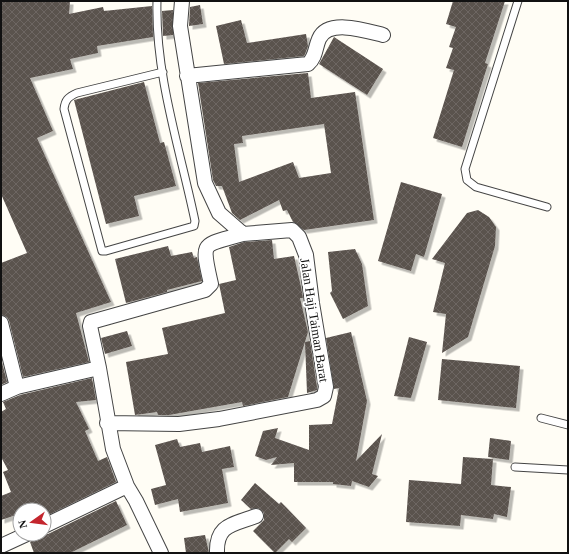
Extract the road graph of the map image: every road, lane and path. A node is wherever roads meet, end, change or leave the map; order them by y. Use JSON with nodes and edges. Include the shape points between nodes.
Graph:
{"nodes":[{"id":1,"x":157,"y":1,"type":"edge"},
{"id":2,"x":182,"y":1,"type":"edge"},
{"id":3,"x":518,"y":1,"type":"edge"},
{"id":4,"x":383,"y":35,"type":"dead end"},
{"id":5,"x":163,"y":72,"type":"junction"},
{"id":6,"x":187,"y":76,"type":"junction"},
{"id":7,"x":547,"y":207,"type":"dead end"},
{"id":8,"x":243,"y":234,"type":"junction"},
{"id":9,"x":1,"y":323,"type":"edge"},
{"id":10,"x":99,"y":368,"type":"junction"},
{"id":11,"x":17,"y":387,"type":"junction"},
{"id":12,"x":1,"y":394,"type":"edge"},
{"id":13,"x":541,"y":418,"type":"dead end"},
{"id":14,"x":107,"y":423,"type":"junction"},
{"id":15,"x":568,"y":425,"type":"edge"},
{"id":16,"x":515,"y":467,"type":"dead end"},
{"id":17,"x":568,"y":470,"type":"edge"},
{"id":18,"x":127,"y":486,"type":"junction"},
{"id":19,"x":256,"y":516,"type":"dead end"},
{"id":20,"x":52,"y":522,"type":"edge"},
{"id":21,"x":12,"y":541,"type":"edge"},
{"id":22,"x":1,"y":546,"type":"edge"},
{"id":23,"x":161,"y":553,"type":"edge"},
{"id":24,"x":217,"y":553,"type":"edge"}],
"edges":[{"from":1,"to":5,"type":"lane","via":[[158,39]]},
{"from":2,"to":6,"type":"street","via":[[180,26]]},
{"from":3,"to":7,"type":"lane","via":[[464,169],[467,180],[476,187]]},
{"from":4,"to":6,"type":"street","via":[[346,27],[331,28],[319,38],[314,59],[308,64]]},
{"from":5,"to":5,"type":"lane","via":[[76,93],[69,96],[65,102],[64,110],[102,251],[194,226]]},
{"from":6,"to":8,"type":"street","via":[[205,183],[219,213]]},
{"from":8,"to":10,"type":"street","via":[[212,242],[206,247],[204,253],[211,284],[205,290],[91,322]]},
{"from":8,"to":14,"type":"street","name":"Jalan Haji Taiman Barat","via":[[292,230],[299,237],[306,256],[326,387],[324,396],[317,400],[199,421]]},
{"from":9,"to":11,"type":"street"},
{"from":10,"to":11,"type":"street"},
{"from":10,"to":14,"type":"street"},
{"from":11,"to":12,"type":"street"},
{"from":13,"to":15,"type":"lane"},
{"from":14,"to":18,"type":"street","via":[[113,449]]},
{"from":16,"to":17,"type":"lane"},
{"from":18,"to":20,"type":"street"},
{"from":18,"to":23,"type":"street"},
{"from":19,"to":24,"type":"street","via":[[224,528],[217,542]]},
{"from":21,"to":22,"type":"street"}]}
